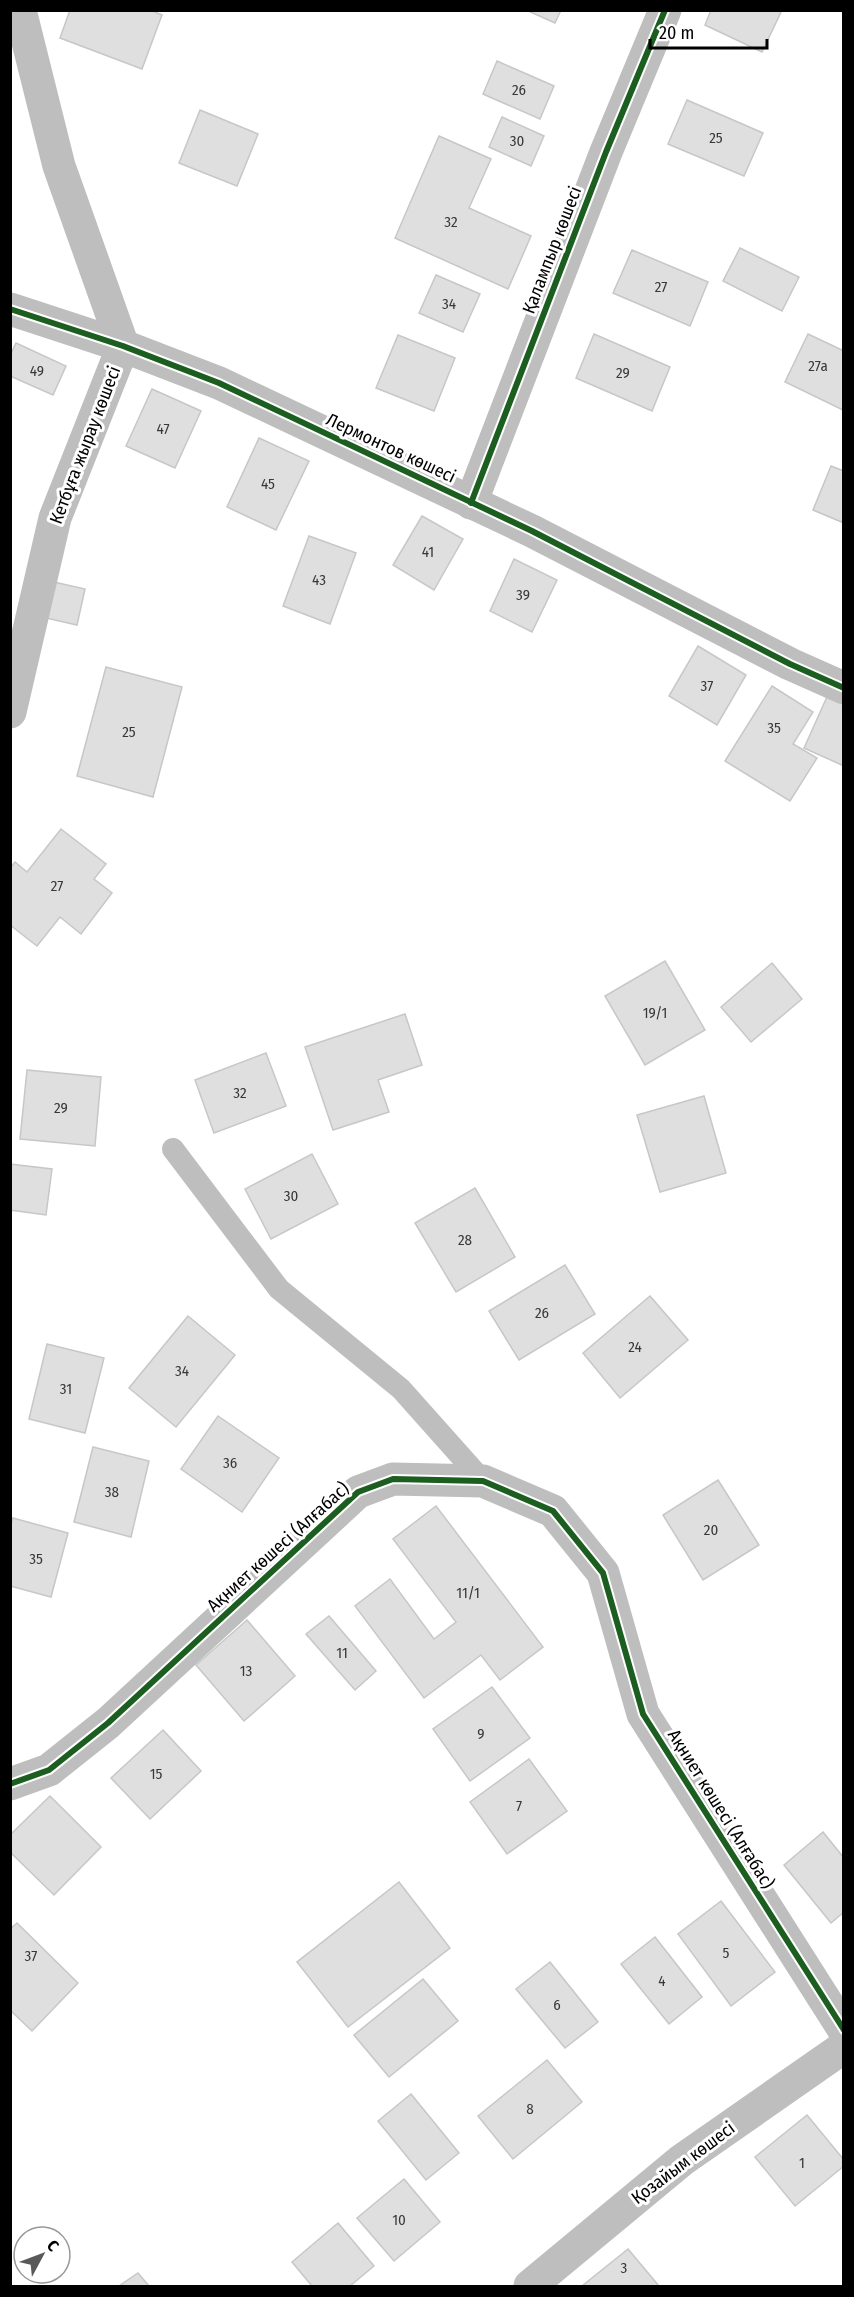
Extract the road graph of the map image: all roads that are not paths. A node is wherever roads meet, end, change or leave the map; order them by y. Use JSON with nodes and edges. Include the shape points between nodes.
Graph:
{"nodes":[{"id":1,"x":20,"y":10,"type":"edge"},
{"id":2,"x":665,"y":10,"type":"edge"},
{"id":3,"x":10,"y":309,"type":"edge"},
{"id":4,"x":123,"y":346,"type":"junction"},
{"id":5,"x":471,"y":503,"type":"junction"},
{"id":6,"x":843,"y":688,"type":"edge"},
{"id":7,"x":10,"y":712,"type":"edge"},
{"id":8,"x":173,"y":1149,"type":"dead end"},
{"id":9,"x":483,"y":1481,"type":"junction"},
{"id":10,"x":10,"y":1784,"type":"edge"},
{"id":11,"x":843,"y":2030,"type":"edge"},
{"id":12,"x":843,"y":2047,"type":"edge"},
{"id":13,"x":530,"y":2286,"type":"edge"}],
"edges":[{"from":1,"to":4,"type":"street","name":"Кетбұға жырау көшесі","via":[[60,166]]},
{"from":2,"to":5,"type":"street","name":"Қалампыр көшесі"},
{"from":3,"to":4,"type":"street","name":"Лермонтов көшесі"},
{"from":4,"to":5,"type":"street","name":"Лермонтов көшесі","via":[[219,383]]},
{"from":4,"to":7,"type":"street","name":"Кетбұға жырау көшесі","via":[[55,518]]},
{"from":5,"to":6,"type":"street","name":"Лермонтов көшесі"},
{"from":8,"to":9,"type":"lane","via":[[279,1289],[401,1389]]},
{"from":9,"to":10,"type":"street","name":"Ақниет көшесі (Алғабас)","via":[[393,1479],[358,1492],[108,1723],[49,1770]]},
{"from":9,"to":11,"type":"street","name":"Ақниет көшесі (Алғабас)","via":[[553,1511],[603,1573],[643,1714]]},
{"from":12,"to":13,"type":"street","name":"Қозайым көшесі","via":[[681,2160]]}]}
